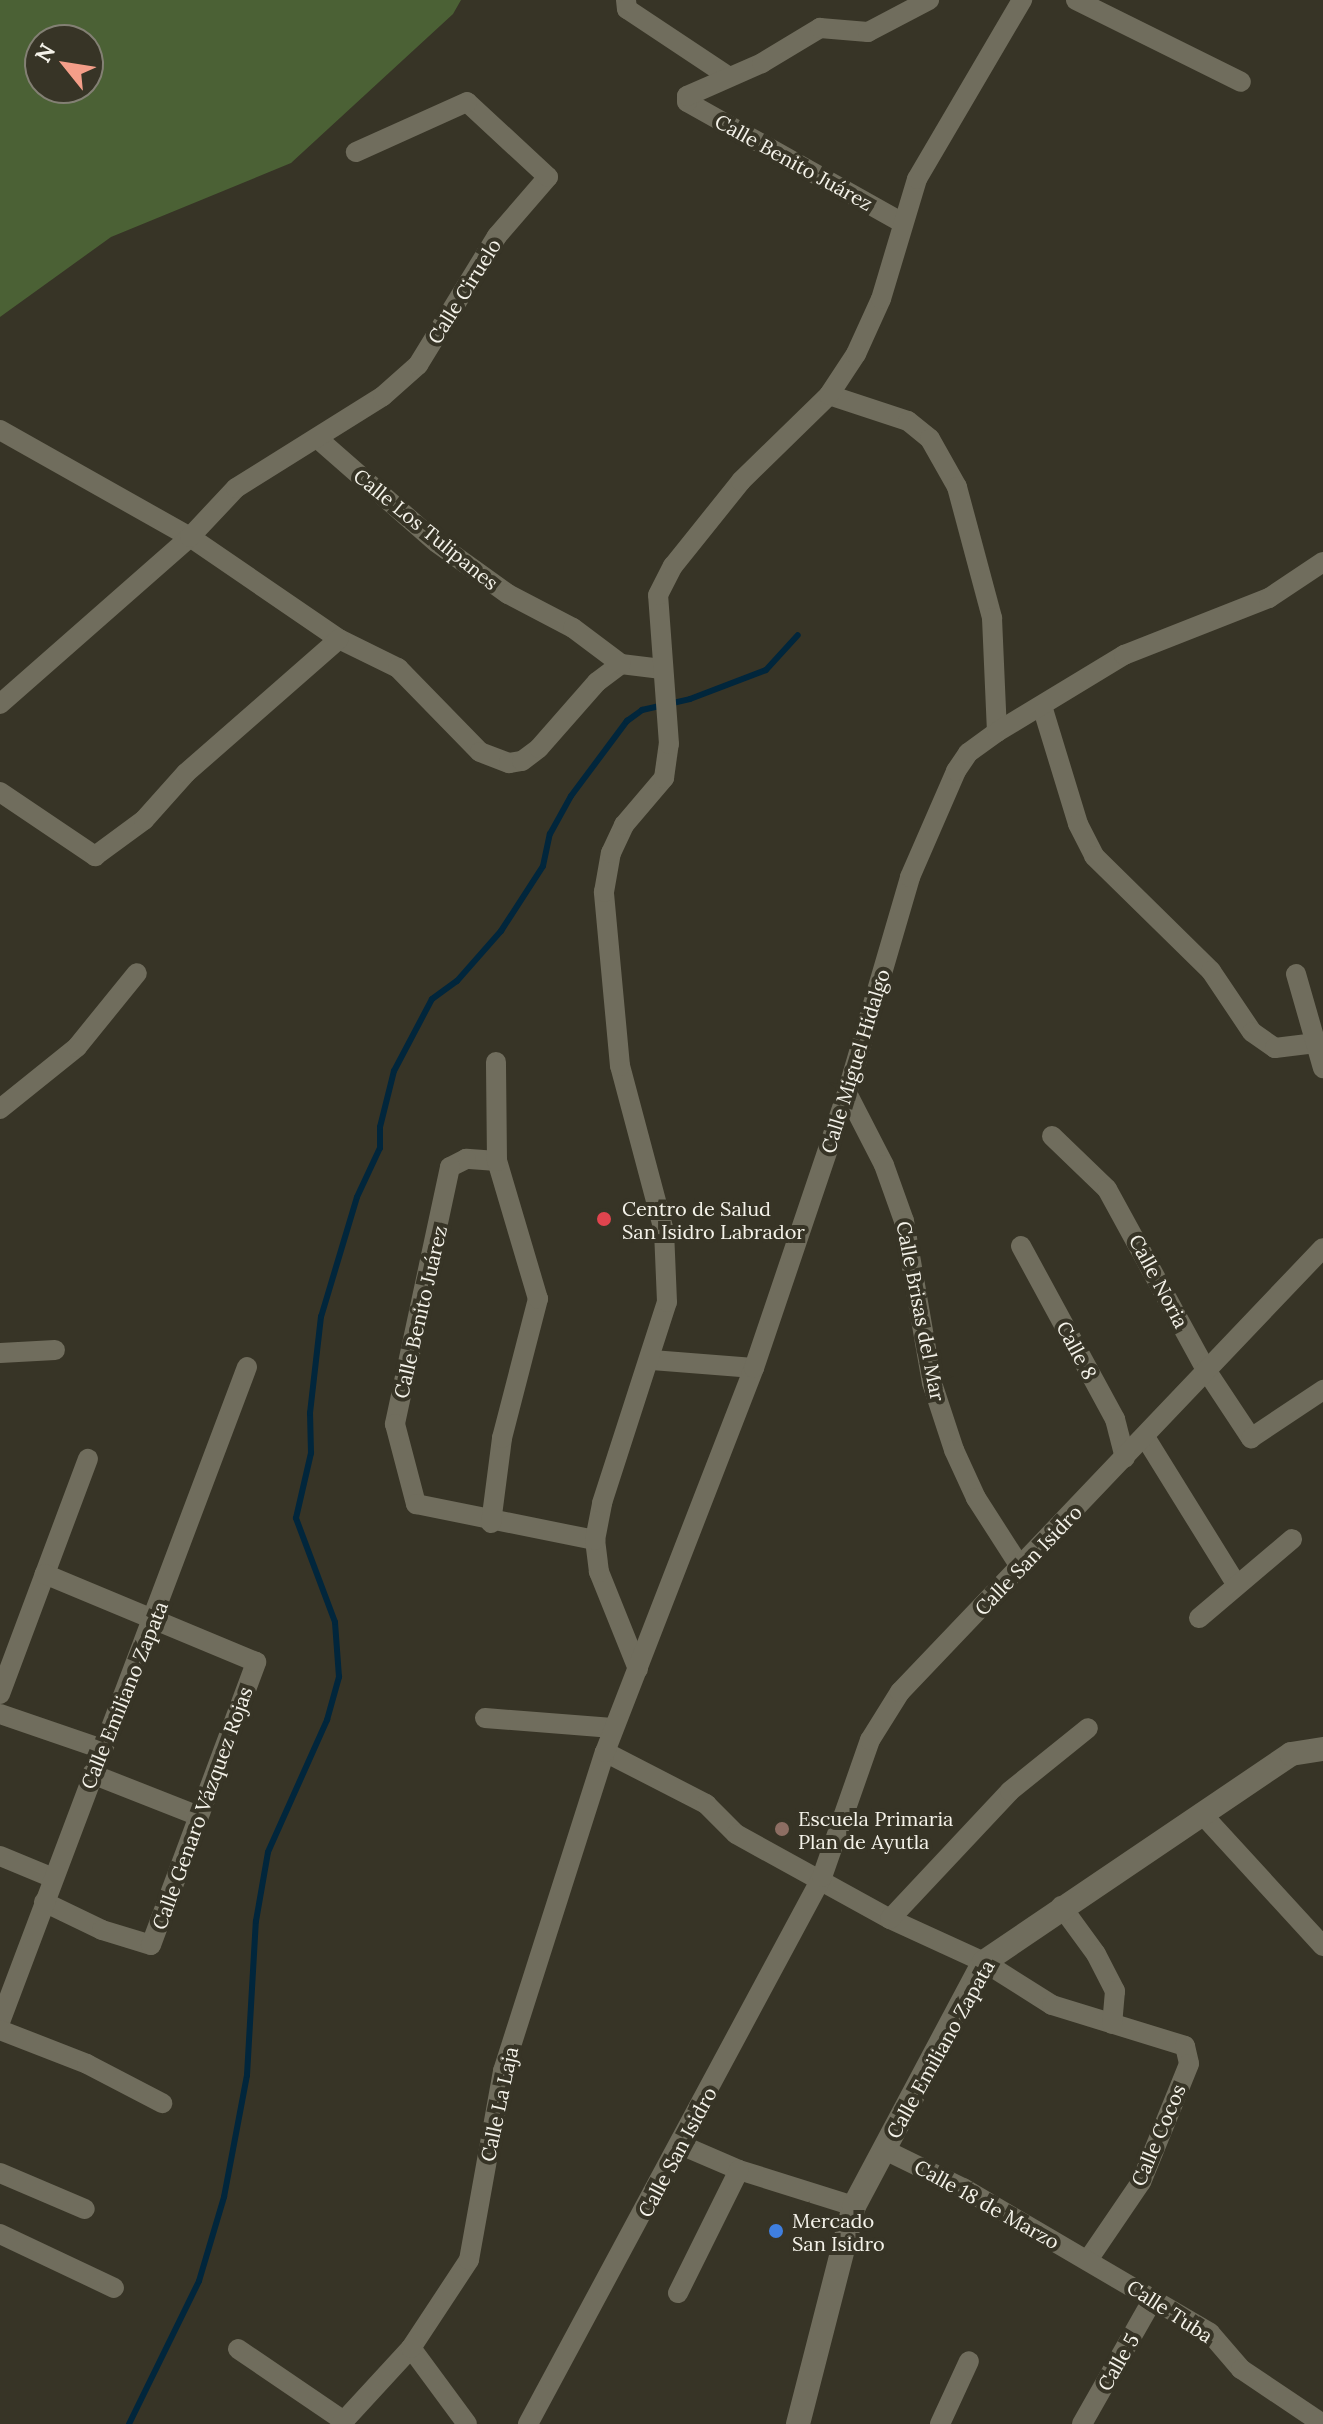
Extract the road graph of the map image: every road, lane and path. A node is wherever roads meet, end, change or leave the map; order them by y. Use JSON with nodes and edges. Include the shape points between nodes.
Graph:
{"nodes":[{"id":1,"x":929,"y":0,"type":"edge"},
{"id":2,"x":1022,"y":0,"type":"edge"},
{"id":3,"x":1076,"y":0,"type":"edge"},
{"id":4,"x":627,"y":5,"type":"edge"},
{"id":5,"x":728,"y":76,"type":"junction"},
{"id":6,"x":1241,"y":82,"type":"dead end"},
{"id":7,"x":356,"y":152,"type":"dead end"},
{"id":8,"x":901,"y":222,"type":"junction"},
{"id":9,"x":829,"y":395,"type":"junction"},
{"id":10,"x":0,"y":430,"type":"edge"},
{"id":11,"x":317,"y":438,"type":"junction"},
{"id":12,"x":190,"y":537,"type":"junction"},
{"id":13,"x":1321,"y":570,"type":"edge"},
{"id":14,"x":339,"y":639,"type":"junction"},
{"id":15,"x":621,"y":664,"type":"junction"},
{"id":16,"x":662,"y":669,"type":"junction"},
{"id":17,"x":0,"y":704,"type":"edge"},
{"id":18,"x":1042,"y":706,"type":"junction"},
{"id":19,"x":997,"y":732,"type":"junction"},
{"id":20,"x":0,"y":792,"type":"edge"},
{"id":21,"x":137,"y":973,"type":"dead end"},
{"id":22,"x":1296,"y":974,"type":"dead end"},
{"id":23,"x":1314,"y":1043,"type":"junction"},
{"id":24,"x":496,"y":1062,"type":"dead end"},
{"id":25,"x":1323,"y":1068,"type":"edge"},
{"id":26,"x":847,"y":1093,"type":"junction"},
{"id":27,"x":0,"y":1109,"type":"edge"},
{"id":28,"x":1052,"y":1136,"type":"dead end"},
{"id":29,"x":497,"y":1161,"type":"junction"},
{"id":30,"x":1021,"y":1246,"type":"dead end"},
{"id":31,"x":1323,"y":1248,"type":"edge"},
{"id":32,"x":55,"y":1350,"type":"dead end"},
{"id":33,"x":0,"y":1353,"type":"edge"},
{"id":34,"x":652,"y":1360,"type":"junction"},
{"id":35,"x":247,"y":1367,"type":"dead end"},
{"id":36,"x":754,"y":1368,"type":"junction"},
{"id":37,"x":1206,"y":1370,"type":"junction"},
{"id":38,"x":1323,"y":1390,"type":"edge"},
{"id":39,"x":1145,"y":1437,"type":"junction"},
{"id":40,"x":1125,"y":1458,"type":"junction"},
{"id":41,"x":88,"y":1459,"type":"dead end"},
{"id":42,"x":491,"y":1523,"type":"junction"},
{"id":43,"x":1292,"y":1539,"type":"dead end"},
{"id":44,"x":595,"y":1540,"type":"junction"},
{"id":45,"x":1021,"y":1568,"type":"junction"},
{"id":46,"x":45,"y":1574,"type":"junction"},
{"id":47,"x":1236,"y":1584,"type":"junction"},
{"id":48,"x":1199,"y":1618,"type":"dead end"},
{"id":49,"x":156,"y":1619,"type":"junction"},
{"id":50,"x":638,"y":1669,"type":"junction"},
{"id":51,"x":0,"y":1694,"type":"edge"},
{"id":52,"x":0,"y":1714,"type":"edge"},
{"id":53,"x":485,"y":1718,"type":"dead end"},
{"id":54,"x":613,"y":1728,"type":"junction"},
{"id":55,"x":1088,"y":1728,"type":"dead end"},
{"id":56,"x":102,"y":1749,"type":"junction"},
{"id":57,"x":1323,"y":1749,"type":"edge"},
{"id":58,"x":605,"y":1752,"type":"junction"},
{"id":59,"x":92,"y":1774,"type":"junction"},
{"id":60,"x":1202,"y":1814,"type":"junction"},
{"id":61,"x":196,"y":1815,"type":"junction"},
{"id":62,"x":0,"y":1856,"type":"edge"},
{"id":63,"x":822,"y":1877,"type":"junction"},
{"id":64,"x":53,"y":1878,"type":"junction"},
{"id":65,"x":44,"y":1902,"type":"junction"},
{"id":66,"x":1061,"y":1906,"type":"junction"},
{"id":67,"x":890,"y":1919,"type":"junction"},
{"id":68,"x":1323,"y":1946,"type":"edge"},
{"id":69,"x":984,"y":1962,"type":"junction"},
{"id":70,"x":0,"y":2022,"type":"edge"},
{"id":71,"x":1112,"y":2024,"type":"junction"},
{"id":72,"x":0,"y":2030,"type":"edge"},
{"id":73,"x":162,"y":2103,"type":"dead end"},
{"id":74,"x":681,"y":2145,"type":"junction"},
{"id":75,"x":885,"y":2150,"type":"junction"},
{"id":76,"x":739,"y":2170,"type":"junction"},
{"id":77,"x":0,"y":2173,"type":"edge"},
{"id":78,"x":854,"y":2206,"type":"junction"},
{"id":79,"x":85,"y":2209,"type":"dead end"},
{"id":80,"x":0,"y":2234,"type":"edge"},
{"id":81,"x":1088,"y":2260,"type":"junction"},
{"id":82,"x":114,"y":2288,"type":"dead end"},
{"id":83,"x":678,"y":2293,"type":"dead end"},
{"id":84,"x":1153,"y":2299,"type":"junction"},
{"id":85,"x":411,"y":2348,"type":"junction"},
{"id":86,"x":238,"y":2349,"type":"dead end"},
{"id":87,"x":969,"y":2361,"type":"dead end"},
{"id":88,"x":343,"y":2423,"type":"edge"},
{"id":89,"x":467,"y":2424,"type":"edge"},
{"id":90,"x":528,"y":2424,"type":"edge"},
{"id":91,"x":798,"y":2424,"type":"edge"},
{"id":92,"x":940,"y":2424,"type":"edge"},
{"id":93,"x":1082,"y":2424,"type":"edge"},
{"id":94,"x":1323,"y":2424,"type":"edge"}],
"edges":[{"from":1,"to":5,"type":"street","via":[[868,32],[820,28],[762,63]]},
{"from":2,"to":8,"type":"street","via":[[959,101]]},
{"from":3,"to":6,"type":"street"},
{"from":4,"to":5,"type":"street"},
{"from":5,"to":8,"type":"street","name":"Calle Benito Juárez","via":[[687,96],[687,102]]},
{"from":7,"to":11,"type":"street","name":"Calle Ciruelo","via":[[467,102],[548,177],[497,236],[418,365],[383,396]]},
{"from":8,"to":9,"type":"street","via":[[881,299]]},
{"from":9,"to":16,"type":"street","via":[[741,481],[673,566],[658,595]]},
{"from":9,"to":19,"type":"street","via":[[908,421],[930,439],[957,487],[992,618]]},
{"from":10,"to":12,"type":"street"},
{"from":11,"to":12,"type":"street","name":"Calle Ciruelo","via":[[236,488]]},
{"from":11,"to":15,"type":"street","name":"Calle Los Tulipanes","via":[[437,543]]},
{"from":12,"to":14,"type":"street"},
{"from":12,"to":17,"type":"street","name":"Calle Ciruelo"},
{"from":13,"to":18,"type":"street","name":"Calle Miguel Hidalgo","via":[[1269,598],[1124,655]]},
{"from":14,"to":15,"type":"street","via":[[398,668],[480,752],[509,763],[522,761],[539,748],[597,682]]},
{"from":14,"to":20,"type":"street","via":[[186,773],[144,820],[95,856]]},
{"from":15,"to":16,"type":"street"},
{"from":16,"to":34,"type":"street","via":[[669,744],[664,778],[624,825],[611,853],[604,892],[620,1066],[664,1231],[667,1302]]},
{"from":18,"to":19,"type":"street","name":"Calle Miguel Hidalgo"},
{"from":18,"to":23,"type":"street","via":[[1078,824],[1094,856],[1211,971],[1252,1032],[1275,1048]]},
{"from":19,"to":26,"type":"street","name":"Calle Miguel Hidalgo","via":[[968,753],[956,771],[910,877]]},
{"from":21,"to":27,"type":"street","via":[[77,1047]]},
{"from":22,"to":23,"type":"street"},
{"from":23,"to":25,"type":"street"},
{"from":24,"to":29,"type":"street"},
{"from":26,"to":36,"type":"street","name":"Calle Miguel Hidalgo"},
{"from":26,"to":45,"type":"street","name":"Calle Brisas del Mar","via":[[884,1165],[904,1221],[932,1383],[954,1450],[976,1498]]},
{"from":28,"to":37,"type":"street","name":"Calle Noria","via":[[1107,1189]]},
{"from":29,"to":42,"type":"street","via":[[538,1299],[502,1438]]},
{"from":29,"to":42,"type":"street","name":"Calle Benito Juárez","via":[[466,1159],[450,1167],[395,1424],[416,1504]]},
{"from":30,"to":40,"type":"street","name":"Calle 8","via":[[1115,1419]]},
{"from":31,"to":37,"type":"street","name":"Calle San Isidro"},
{"from":32,"to":33,"type":"street"},
{"from":34,"to":36,"type":"street"},
{"from":34,"to":44,"type":"street","via":[[602,1503]]},
{"from":35,"to":49,"type":"street","name":"Calle Emiliano Zapata"},
{"from":36,"to":50,"type":"street","name":"Calle Miguel Hidalgo"},
{"from":37,"to":38,"type":"street","name":"Calle Noria","via":[[1251,1438]]},
{"from":37,"to":39,"type":"street","name":"Calle San Isidro"},
{"from":39,"to":40,"type":"street","name":"Calle San Isidro"},
{"from":39,"to":47,"type":"street"},
{"from":40,"to":45,"type":"street","name":"Calle San Isidro"},
{"from":41,"to":46,"type":"street"},
{"from":42,"to":44,"type":"street"},
{"from":43,"to":47,"type":"street"},
{"from":44,"to":50,"type":"street","via":[[599,1572]]},
{"from":45,"to":63,"type":"street","name":"Calle San Isidro","via":[[893,1704],[870,1740]]},
{"from":46,"to":49,"type":"street"},
{"from":46,"to":51,"type":"street"},
{"from":47,"to":48,"type":"street"},
{"from":49,"to":56,"type":"street","name":"Calle Emiliano Zapata"},
{"from":49,"to":61,"type":"street","name":"Calle Genaro Vázquez Rojas","via":[[256,1662]]},
{"from":50,"to":54,"type":"street","name":"Calle Miguel Hidalgo"},
{"from":52,"to":56,"type":"street"},
{"from":53,"to":54,"type":"street"},
{"from":54,"to":58,"type":"street","name":"Calle Miguel Hidalgo"},
{"from":55,"to":67,"type":"street","via":[[1010,1791]]},
{"from":56,"to":59,"type":"street","name":"Calle Emiliano Zapata"},
{"from":57,"to":60,"type":"street","name":"Calle Emiliano Zapata","via":[[1291,1754]]},
{"from":58,"to":63,"type":"street","via":[[654,1773],[706,1804],[736,1834]]},
{"from":58,"to":85,"type":"street","name":"Calle La Laja","via":[[503,2071],[469,2260]]},
{"from":59,"to":61,"type":"street"},
{"from":59,"to":64,"type":"street","name":"Calle Emiliano Zapata"},
{"from":60,"to":66,"type":"street","name":"Calle Emiliano Zapata"},
{"from":60,"to":68,"type":"street"},
{"from":61,"to":65,"type":"street","name":"Calle Genaro Vázquez Rojas","via":[[151,1945],[102,1930]]},
{"from":62,"to":64,"type":"street"},
{"from":63,"to":67,"type":"street"},
{"from":63,"to":74,"type":"street","name":"Calle San Isidro"},
{"from":64,"to":65,"type":"street","name":"Calle Emiliano Zapata"},
{"from":65,"to":70,"type":"street","name":"Calle Emiliano Zapata"},
{"from":66,"to":69,"type":"street","name":"Calle Emiliano Zapata"},
{"from":66,"to":71,"type":"street","via":[[1115,1991]]},
{"from":67,"to":69,"type":"street"},
{"from":69,"to":71,"type":"street","via":[[1052,2005]]},
{"from":69,"to":75,"type":"street","name":"Calle Emiliano Zapata"},
{"from":71,"to":81,"type":"street","name":"Calle Cocos","via":[[1185,2046],[1189,2064],[1141,2182]]},
{"from":72,"to":73,"type":"street","via":[[87,2064]]},
{"from":74,"to":76,"type":"street"},
{"from":74,"to":90,"type":"street","name":"Calle San Isidro"},
{"from":75,"to":78,"type":"street","name":"Calle Emiliano Zapata"},
{"from":75,"to":81,"type":"street","name":"Calle 18 de Marzo"},
{"from":76,"to":78,"type":"street"},
{"from":76,"to":83,"type":"street"},
{"from":77,"to":79,"type":"street"},
{"from":78,"to":91,"type":"street","name":"Calle Emiliano Zapata"},
{"from":80,"to":82,"type":"street"},
{"from":81,"to":84,"type":"street","name":"Calle Tuba"},
{"from":84,"to":93,"type":"street","name":"Calle 5"},
{"from":84,"to":94,"type":"street","name":"Calle Tuba","via":[[1210,2333],[1241,2369]]},
{"from":85,"to":88,"type":"street","name":"Calle La Laja"},
{"from":85,"to":89,"type":"street"},
{"from":86,"to":88,"type":"street"},
{"from":87,"to":92,"type":"street"}]}
